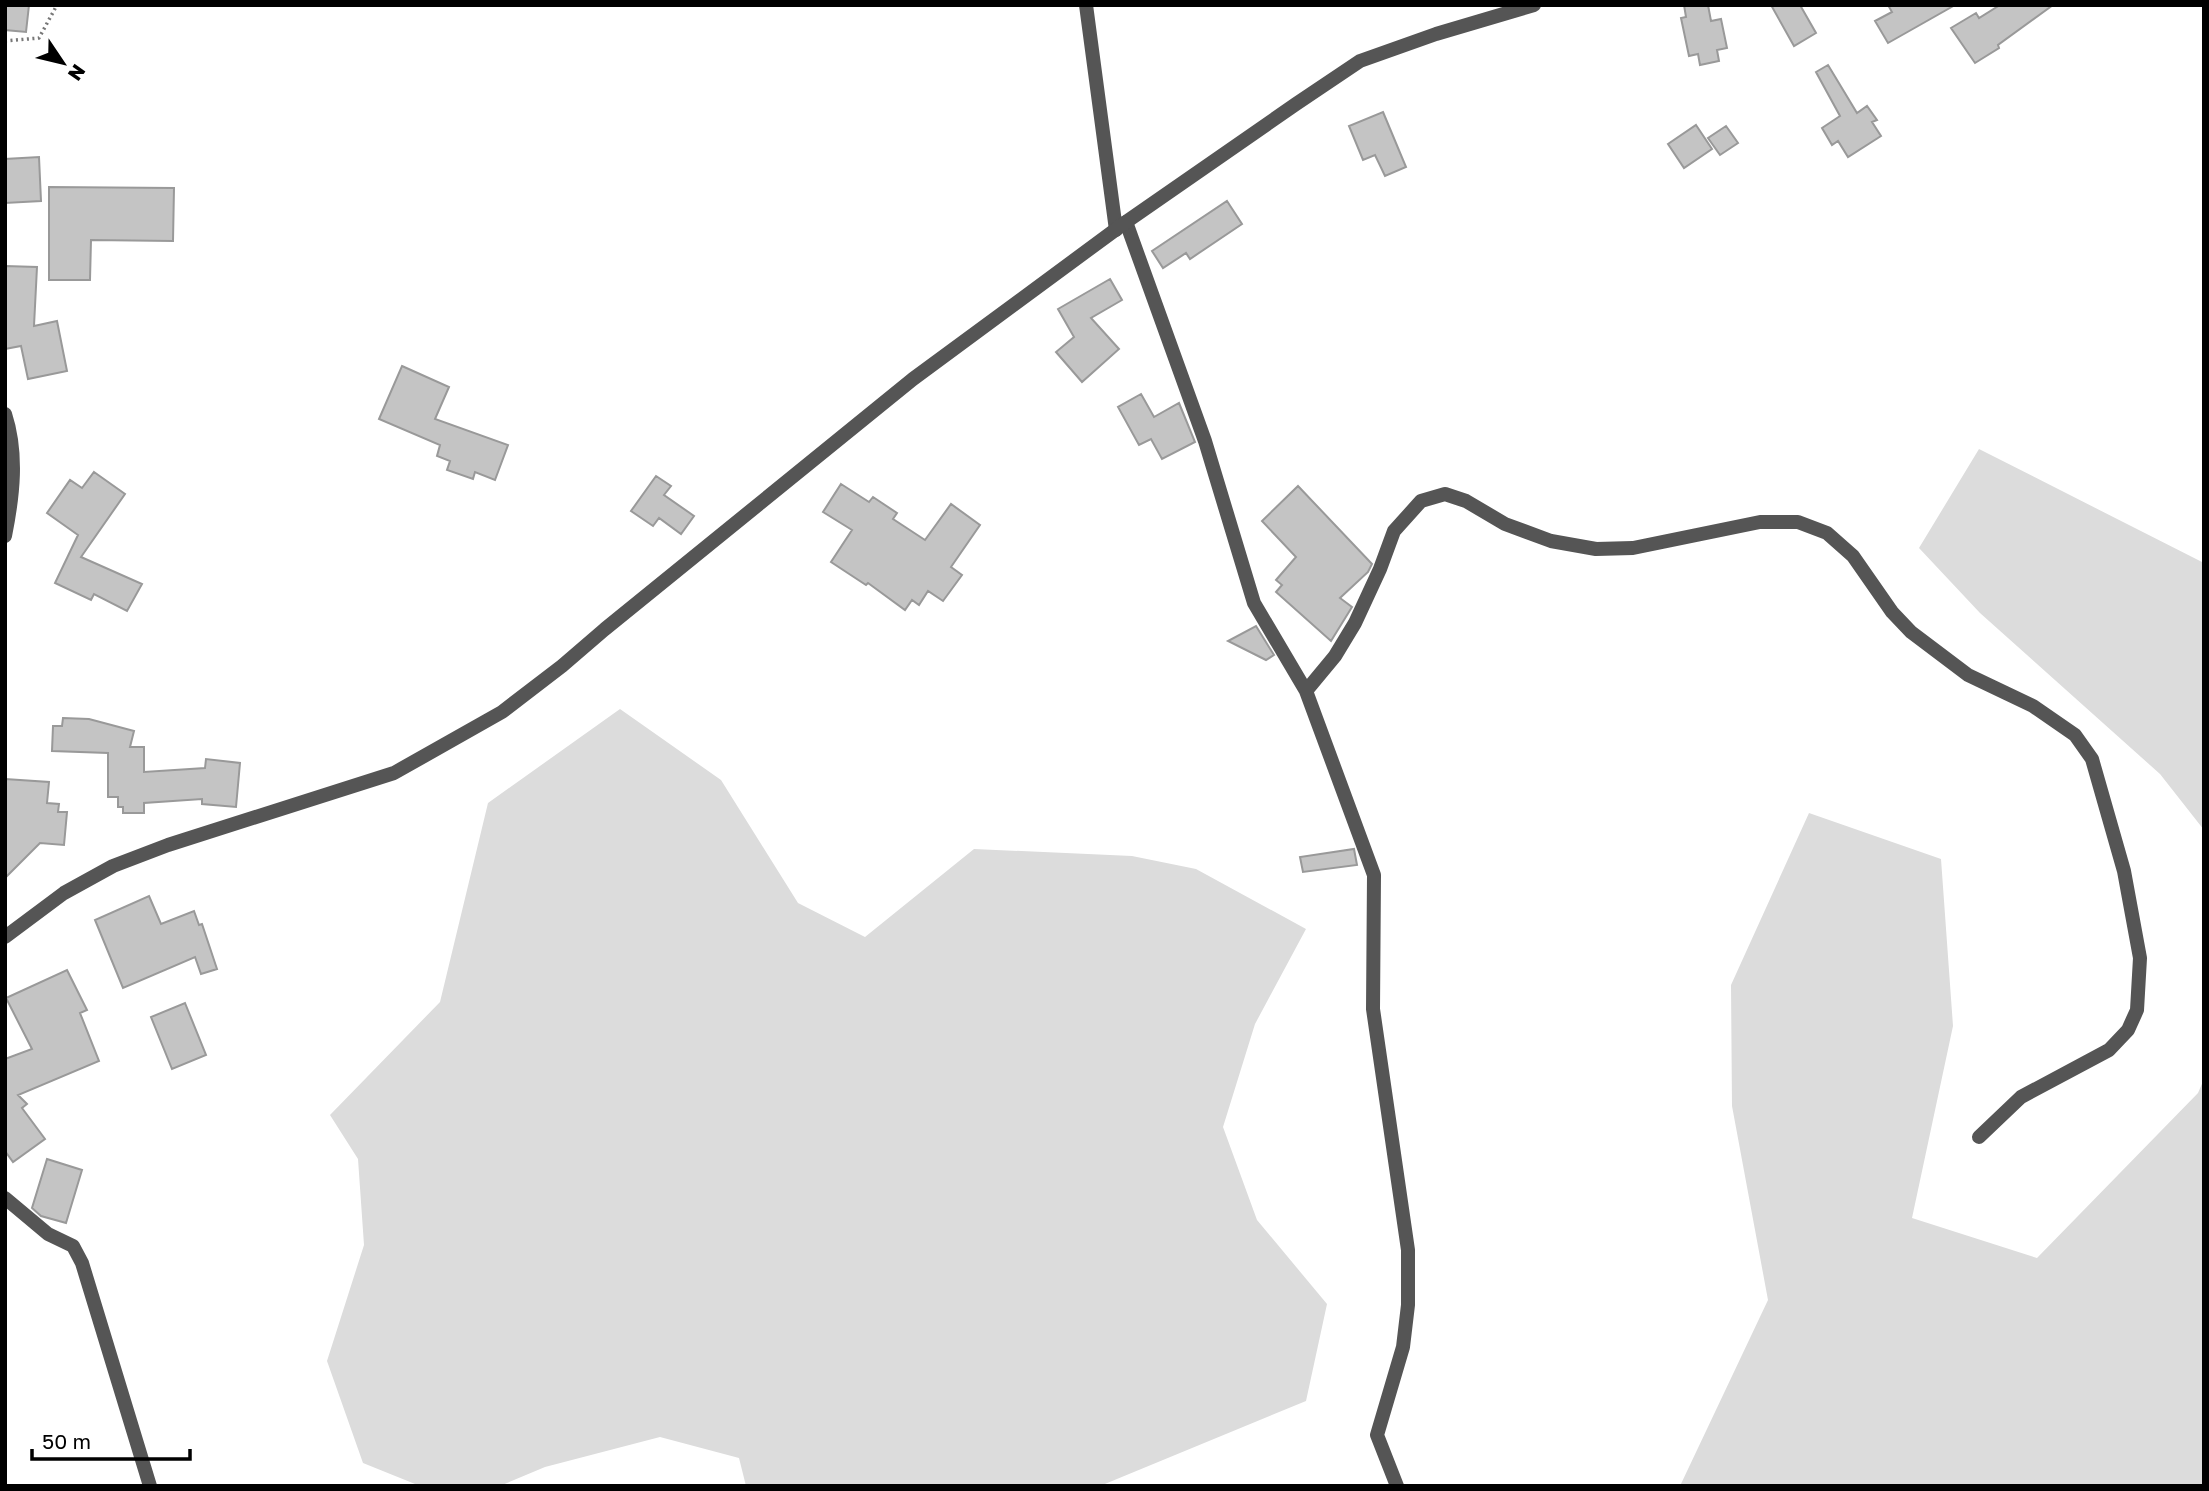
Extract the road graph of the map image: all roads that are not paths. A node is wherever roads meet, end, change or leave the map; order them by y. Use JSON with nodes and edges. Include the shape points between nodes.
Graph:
{"nodes":[{"id":1,"x":1086,"y":5,"type":"edge"},
{"id":2,"x":1534,"y":5,"type":"edge"},
{"id":3,"x":1504,"y":9,"type":"edge"},
{"id":4,"x":1121,"y":226,"type":"junction"},
{"id":5,"x":5,"y":414,"type":"edge"},
{"id":6,"x":5,"y":536,"type":"edge"},
{"id":7,"x":1306,"y":691,"type":"junction"},
{"id":8,"x":5,"y":937,"type":"edge"},
{"id":9,"x":1979,"y":1137,"type":"dead end"},
{"id":10,"x":5,"y":1198,"type":"edge"},
{"id":11,"x":150,"y":1486,"type":"edge"},
{"id":12,"x":1397,"y":1486,"type":"edge"}],
"edges":[{"from":1,"to":4,"type":"street"},
{"from":2,"to":3,"type":"street"},
{"from":3,"to":4,"type":"street","via":[[1360,61]]},
{"from":4,"to":7,"type":"street","via":[[1205,441],[1254,603]]},
{"from":4,"to":8,"type":"street","via":[[913,379],[502,712],[394,773],[113,866],[64,893]]},
{"from":5,"to":6,"type":"street","via":[[11,433],[13,495]]},
{"from":7,"to":9,"type":"street","via":[[1356,623],[1394,531],[1421,501],[1445,494],[1551,541],[1596,549],[1633,548],[1760,522],[1798,522],[1827,533],[1853,556],[1911,632],[1968,675],[2033,706],[2075,735],[2092,759],[2124,871],[2140,958],[2137,1010],[2128,1030],[2109,1050],[2021,1097]]},
{"from":7,"to":12,"type":"street","via":[[1374,875],[1373,1009],[1408,1250],[1403,1347],[1377,1435]]},
{"from":10,"to":11,"type":"street","via":[[48,1234],[73,1246],[82,1263]]}]}
